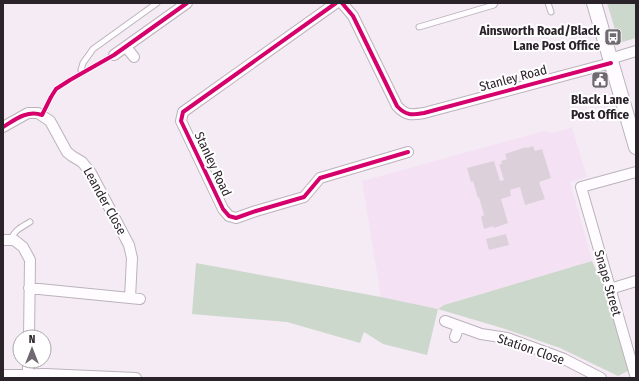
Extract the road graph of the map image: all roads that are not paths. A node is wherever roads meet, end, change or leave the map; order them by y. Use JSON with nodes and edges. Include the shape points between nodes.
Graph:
{"nodes":[{"id":1,"x":157,"y":3,"type":"edge"},
{"id":2,"x":187,"y":3,"type":"edge"},
{"id":3,"x":336,"y":3,"type":"edge"},
{"id":4,"x":342,"y":3,"type":"edge"},
{"id":5,"x":495,"y":3,"type":"edge"},
{"id":6,"x":548,"y":3,"type":"edge"},
{"id":7,"x":594,"y":3,"type":"edge"},
{"id":8,"x":551,"y":12,"type":"dead end"},
{"id":9,"x":419,"y":27,"type":"dead end"},
{"id":10,"x":126,"y":47,"type":"junction"},
{"id":11,"x":636,"y":51,"type":"edge"},
{"id":12,"x":114,"y":55,"type":"dead end"},
{"id":13,"x":134,"y":56,"type":"dead end"},
{"id":14,"x":610,"y":61,"type":"junction"},
{"id":15,"x":81,"y":70,"type":"dead end"},
{"id":16,"x":3,"y":126,"type":"edge"},
{"id":17,"x":636,"y":147,"type":"edge"},
{"id":18,"x":408,"y":152,"type":"dead end"},
{"id":19,"x":636,"y":172,"type":"edge"},
{"id":20,"x":30,"y":222,"type":"dead end"},
{"id":21,"x":7,"y":240,"type":"edge"},
{"id":22,"x":636,"y":281,"type":"edge"},
{"id":23,"x":29,"y":288,"type":"junction"},
{"id":24,"x":610,"y":289,"type":"junction"},
{"id":25,"x":445,"y":321,"type":"dead end"},
{"id":26,"x":459,"y":326,"type":"junction"},
{"id":27,"x":29,"y":329,"type":"edge"},
{"id":28,"x":455,"y":337,"type":"dead end"},
{"id":29,"x":28,"y":369,"type":"edge"},
{"id":30,"x":28,"y":374,"type":"junction"},
{"id":31,"x":3,"y":375,"type":"edge"},
{"id":32,"x":45,"y":376,"type":"edge"},
{"id":33,"x":136,"y":378,"type":"edge"},
{"id":34,"x":602,"y":378,"type":"edge"},
{"id":35,"x":636,"y":378,"type":"edge"}],
"edges":[{"from":1,"to":15,"type":"lane","via":[[93,49]]},
{"from":2,"to":10,"type":"street"},
{"from":3,"to":18,"type":"street","name":"Stanley Road","via":[[183,112],[181,121],[222,209],[229,216],[236,218],[304,197],[320,178]]},
{"from":4,"to":14,"type":"street","name":"Stanley Road","via":[[353,16],[397,106],[410,115]]},
{"from":5,"to":9,"type":"lane"},
{"from":6,"to":8,"type":"lane"},
{"from":7,"to":14,"type":"main road"},
{"from":10,"to":12,"type":"street"},
{"from":10,"to":13,"type":"street"},
{"from":11,"to":14,"type":"street","name":"Stanley Road"},
{"from":14,"to":17,"type":"main road"},
{"from":16,"to":23,"type":"street","name":"Leander Close","via":[[28,113],[42,115],[50,121],[67,152],[87,166],[129,245],[135,298]]},
{"from":19,"to":24,"type":"street","name":"Snape Street","via":[[581,187]]},
{"from":20,"to":21,"type":"lane"},
{"from":21,"to":23,"type":"street","via":[[14,240],[24,247],[30,260]]},
{"from":22,"to":24,"type":"street"},
{"from":23,"to":27,"type":"street"},
{"from":24,"to":35,"type":"street","name":"Snape Street"},
{"from":25,"to":26,"type":"street","name":"Station Close"},
{"from":26,"to":28,"type":"street"},
{"from":26,"to":34,"type":"street","name":"Station Close","via":[[481,334],[507,338],[564,359]]},
{"from":29,"to":30,"type":"street"},
{"from":30,"to":31,"type":"street"},
{"from":30,"to":32,"type":"street"},
{"from":32,"to":33,"type":"street"}]}
